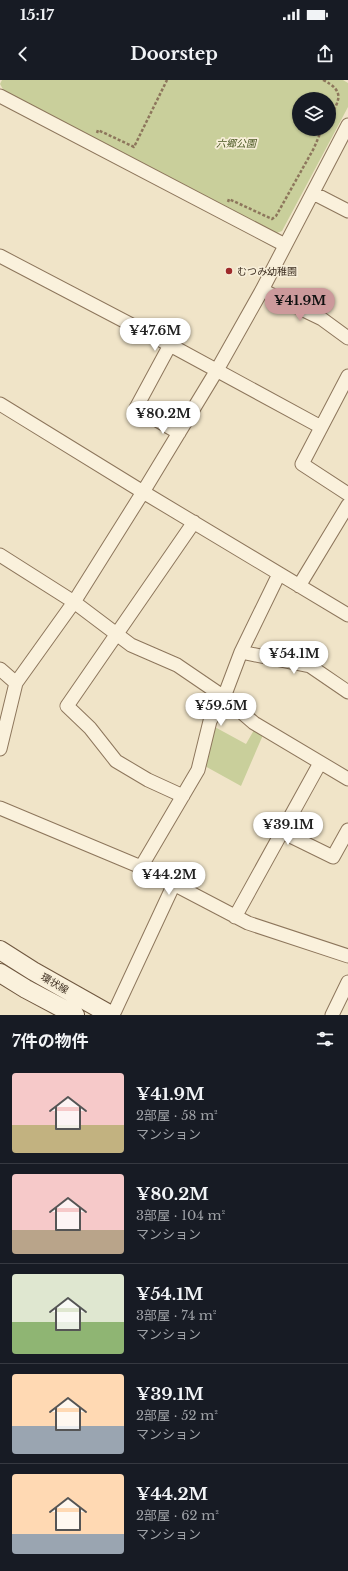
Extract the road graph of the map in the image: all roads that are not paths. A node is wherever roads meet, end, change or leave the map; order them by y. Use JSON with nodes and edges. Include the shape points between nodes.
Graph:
{"nodes":[{"id":1,"x":0,"y":96,"type":"edge"},
{"id":2,"x":348,"y":125,"type":"edge"},
{"id":3,"x":313,"y":193,"type":"junction"},
{"id":4,"x":348,"y":211,"type":"edge"},
{"id":5,"x":285,"y":245,"type":"junction"},
{"id":6,"x":0,"y":256,"type":"edge"},
{"id":7,"x":262,"y":290,"type":"junction"},
{"id":8,"x":348,"y":338,"type":"edge"},
{"id":9,"x":170,"y":345,"type":"junction"},
{"id":10,"x":217,"y":370,"type":"junction"},
{"id":11,"x":348,"y":376,"type":"edge"},
{"id":12,"x":1,"y":407,"type":"edge"},
{"id":13,"x":321,"y":427,"type":"junction"},
{"id":14,"x":179,"y":433,"type":"junction"},
{"id":15,"x":143,"y":492,"type":"junction"},
{"id":16,"x":348,"y":494,"type":"edge"},
{"id":17,"x":348,"y":505,"type":"edge"},
{"id":18,"x":194,"y":522,"type":"junction"},
{"id":19,"x":0,"y":555,"type":"edge"},
{"id":20,"x":279,"y":574,"type":"junction"},
{"id":21,"x":299,"y":586,"type":"junction"},
{"id":22,"x":74,"y":602,"type":"junction"},
{"id":23,"x":348,"y":615,"type":"edge"},
{"id":24,"x":117,"y":634,"type":"junction"},
{"id":25,"x":241,"y":652,"type":"junction"},
{"id":26,"x":0,"y":669,"type":"edge"},
{"id":27,"x":16,"y":683,"type":"junction"},
{"id":28,"x":348,"y":692,"type":"edge"},
{"id":29,"x":224,"y":697,"type":"junction"},
{"id":30,"x":0,"y":749,"type":"edge"},
{"id":31,"x":320,"y":763,"type":"junction"},
{"id":32,"x":348,"y":779,"type":"edge"},
{"id":33,"x":183,"y":796,"type":"junction"},
{"id":34,"x":0,"y":808,"type":"edge"},
{"id":35,"x":348,"y":830,"type":"edge"},
{"id":36,"x":282,"y":832,"type":"junction"},
{"id":37,"x":141,"y":867,"type":"junction"},
{"id":38,"x":174,"y":884,"type":"junction"},
{"id":39,"x":235,"y":916,"type":"junction"},
{"id":40,"x":0,"y":950,"type":"edge"},
{"id":41,"x":348,"y":956,"type":"edge"},
{"id":42,"x":0,"y":973,"type":"edge"},
{"id":43,"x":348,"y":982,"type":"edge"},
{"id":44,"x":75,"y":1015,"type":"edge"},
{"id":45,"x":112,"y":1015,"type":"edge"},
{"id":46,"x":332,"y":1015,"type":"edge"}],
"edges":[{"from":1,"to":5,"type":"street"},
{"from":2,"to":3,"type":"street"},
{"from":3,"to":4,"type":"street"},
{"from":3,"to":5,"type":"street"},
{"from":5,"to":7,"type":"street"},
{"from":6,"to":9,"type":"street"},
{"from":7,"to":8,"type":"street","via":[[322,319]]},
{"from":7,"to":10,"type":"street"},
{"from":9,"to":10,"type":"street"},
{"from":9,"to":14,"type":"street","via":[[136,408]]},
{"from":10,"to":13,"type":"street"},
{"from":10,"to":14,"type":"street"},
{"from":11,"to":13,"type":"street"},
{"from":12,"to":15,"type":"street"},
{"from":13,"to":16,"type":"street","via":[[302,464]]},
{"from":14,"to":15,"type":"street"},
{"from":15,"to":18,"type":"street"},
{"from":15,"to":22,"type":"street"},
{"from":17,"to":21,"type":"street"},
{"from":18,"to":20,"type":"street"},
{"from":18,"to":24,"type":"street"},
{"from":19,"to":22,"type":"street"},
{"from":20,"to":21,"type":"street"},
{"from":20,"to":25,"type":"street"},
{"from":21,"to":23,"type":"street"},
{"from":22,"to":24,"type":"street"},
{"from":22,"to":27,"type":"street"},
{"from":24,"to":29,"type":"street","via":[[131,645],[177,665]]},
{"from":24,"to":33,"type":"street","via":[[67,706],[90,728],[116,761],[148,780]]},
{"from":25,"to":28,"type":"street","via":[[310,666]]},
{"from":25,"to":29,"type":"street"},
{"from":26,"to":27,"type":"street"},
{"from":27,"to":30,"type":"street"},
{"from":29,"to":31,"type":"street","via":[[254,723]]},
{"from":29,"to":33,"type":"street","via":[[210,721],[198,770]]},
{"from":31,"to":32,"type":"street"},
{"from":31,"to":36,"type":"street"},
{"from":33,"to":37,"type":"street"},
{"from":34,"to":37,"type":"street"},
{"from":35,"to":36,"type":"street","via":[[333,857]]},
{"from":36,"to":39,"type":"street"},
{"from":37,"to":38,"type":"street"},
{"from":38,"to":39,"type":"street"},
{"from":38,"to":45,"type":"street"},
{"from":39,"to":41,"type":"street","via":[[248,923]]},
{"from":40,"to":45,"type":"street","name":"環状線"},
{"from":42,"to":44,"type":"street","name":"環状線"},
{"from":43,"to":46,"type":"street"}]}
